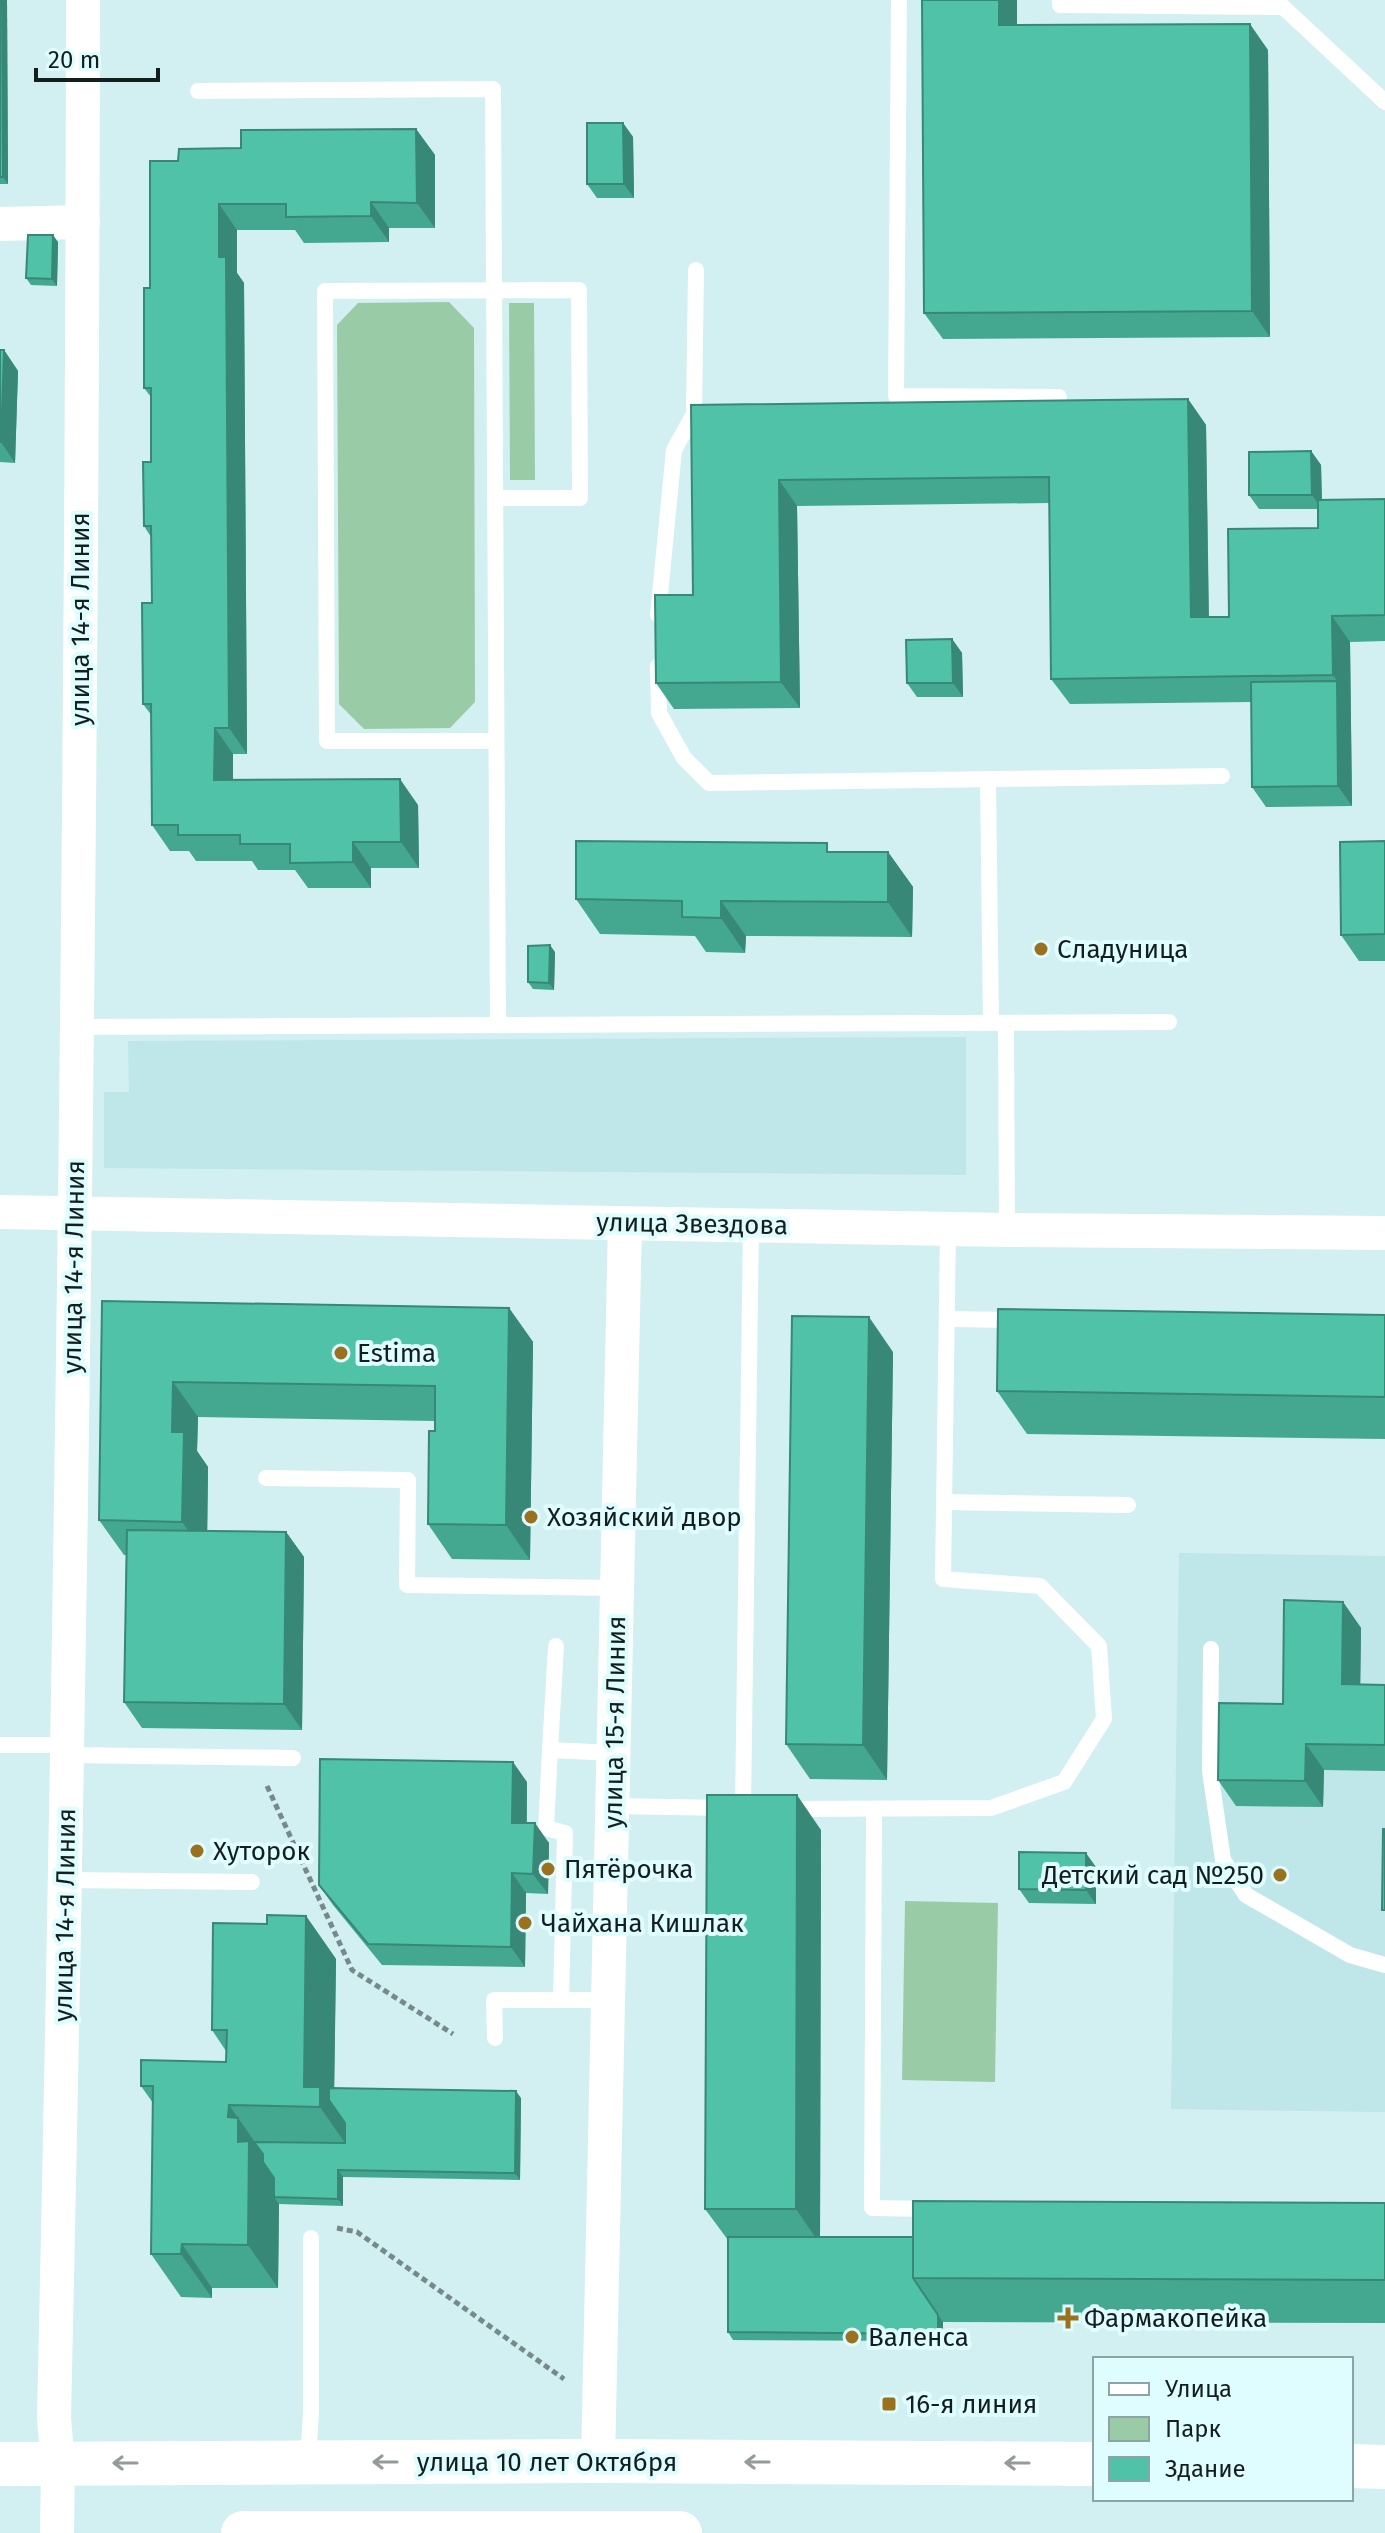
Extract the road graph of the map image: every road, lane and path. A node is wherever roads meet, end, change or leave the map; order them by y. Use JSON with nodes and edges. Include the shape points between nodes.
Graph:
{"nodes":[{"id":1,"x":83,"y":0,"type":"edge"},
{"id":2,"x":899,"y":0,"type":"edge"},
{"id":3,"x":1060,"y":0,"type":"edge"},
{"id":4,"x":198,"y":91,"type":"dead end"},
{"id":5,"x":1385,"y":102,"type":"edge"},
{"id":6,"x":83,"y":222,"type":"junction"},
{"id":7,"x":0,"y":224,"type":"edge"},
{"id":8,"x":696,"y":270,"type":"dead end"},
{"id":9,"x":494,"y":290,"type":"junction"},
{"id":10,"x":1059,"y":397,"type":"edge"},
{"id":11,"x":495,"y":498,"type":"junction"},
{"id":12,"x":496,"y":741,"type":"junction"},
{"id":13,"x":1222,"y":776,"type":"dead end"},
{"id":14,"x":988,"y":779,"type":"junction"},
{"id":15,"x":1169,"y":1022,"type":"dead end"},
{"id":16,"x":998,"y":1023,"type":"junction"},
{"id":17,"x":498,"y":1025,"type":"junction"},
{"id":18,"x":77,"y":1027,"type":"junction"},
{"id":19,"x":0,"y":1212,"type":"edge"},
{"id":20,"x":74,"y":1213,"type":"junction"},
{"id":21,"x":625,"y":1223,"type":"junction"},
{"id":22,"x":751,"y":1226,"type":"junction"},
{"id":23,"x":948,"y":1229,"type":"junction"},
{"id":24,"x":1007,"y":1230,"type":"junction"},
{"id":25,"x":1385,"y":1233,"type":"edge"},
{"id":26,"x":947,"y":1319,"type":"junction"},
{"id":27,"x":1041,"y":1321,"type":"edge"},
{"id":28,"x":266,"y":1478,"type":"dead end"},
{"id":29,"x":944,"y":1502,"type":"junction"},
{"id":30,"x":1128,"y":1505,"type":"dead end"},
{"id":31,"x":618,"y":1588,"type":"junction"},
{"id":32,"x":556,"y":1646,"type":"dead end"},
{"id":33,"x":1211,"y":1649,"type":"dead end"},
{"id":34,"x":0,"y":1745,"type":"edge"},
{"id":35,"x":67,"y":1750,"type":"junction"},
{"id":36,"x":550,"y":1750,"type":"junction"},
{"id":37,"x":614,"y":1753,"type":"junction"},
{"id":38,"x":254,"y":1758,"type":"junction"},
{"id":39,"x":293,"y":1758,"type":"dead end"},
{"id":40,"x":613,"y":1806,"type":"junction"},
{"id":41,"x":758,"y":1808,"type":"junction"},
{"id":42,"x":874,"y":1810,"type":"junction"},
{"id":43,"x":66,"y":1880,"type":"junction"},
{"id":44,"x":252,"y":1882,"type":"dead end"},
{"id":45,"x":1385,"y":1965,"type":"edge"},
{"id":46,"x":561,"y":2000,"type":"junction"},
{"id":47,"x":608,"y":2000,"type":"junction"},
{"id":48,"x":453,"y":2034,"type":"dead end"},
{"id":49,"x":495,"y":2038,"type":"dead end"},
{"id":50,"x":950,"y":2209,"type":"edge"},
{"id":51,"x":328,"y":2226,"type":"dead end"},
{"id":52,"x":311,"y":2238,"type":"dead end"},
{"id":53,"x":599,"y":2404,"type":"junction"},
{"id":54,"x":598,"y":2461,"type":"junction"},
{"id":55,"x":308,"y":2462,"type":"junction"},
{"id":56,"x":58,"y":2463,"type":"junction"},
{"id":57,"x":0,"y":2464,"type":"edge"},
{"id":58,"x":1093,"y":2464,"type":"edge"},
{"id":59,"x":1353,"y":2466,"type":"edge"},
{"id":60,"x":1385,"y":2467,"type":"edge"},
{"id":61,"x":57,"y":2533,"type":"edge"},
{"id":62,"x":243,"y":2533,"type":"edge"},
{"id":63,"x":597,"y":2533,"type":"edge"},
{"id":64,"x":680,"y":2533,"type":"edge"}],
"edges":[{"from":1,"to":6,"type":"street","name":"улица 14-я Линия"},
{"from":2,"to":10,"type":"lane","via":[[896,396]]},
{"from":3,"to":5,"type":"lane","via":[[1060,5],[1283,7]]},
{"from":4,"to":9,"type":"lane","via":[[493,89]]},
{"from":6,"to":7,"type":"street"},
{"from":6,"to":18,"type":"street","name":"улица 14-я Линия"},
{"from":8,"to":14,"type":"lane","via":[[694,414],[674,450],[657,607],[659,713],[684,758],[709,783]]},
{"from":9,"to":11,"type":"lane"},
{"from":9,"to":11,"type":"lane","via":[[579,290],[580,498]]},
{"from":9,"to":12,"type":"lane","via":[[325,291],[327,741]]},
{"from":11,"to":12,"type":"lane"},
{"from":12,"to":17,"type":"lane"},
{"from":13,"to":14,"type":"lane"},
{"from":14,"to":16,"type":"lane"},
{"from":15,"to":16,"type":"lane"},
{"from":16,"to":17,"type":"lane"},
{"from":16,"to":24,"type":"lane"},
{"from":17,"to":18,"type":"lane"},
{"from":18,"to":20,"type":"street","name":"улица 14-я Линия"},
{"from":19,"to":20,"type":"street","name":"улица Звездова"},
{"from":20,"to":21,"type":"street","name":"улица Звездова"},
{"from":20,"to":35,"type":"street","name":"улица 14-я Линия"},
{"from":21,"to":22,"type":"street","name":"улица Звездова"},
{"from":21,"to":31,"type":"street","name":"улица 15-я Линия"},
{"from":22,"to":23,"type":"street","name":"улица Звездова"},
{"from":22,"to":41,"type":"lane"},
{"from":23,"to":24,"type":"street","name":"улица Звездова"},
{"from":23,"to":26,"type":"lane"},
{"from":24,"to":25,"type":"street","name":"улица Звездова"},
{"from":26,"to":27,"type":"lane"},
{"from":26,"to":29,"type":"lane"},
{"from":28,"to":31,"type":"lane","via":[[408,1480],[407,1585]]},
{"from":29,"to":30,"type":"lane"},
{"from":29,"to":42,"type":"lane","via":[[943,1579],[1040,1586],[1099,1646],[1104,1719],[1064,1782],[991,1808]]},
{"from":31,"to":37,"type":"street","name":"улица 15-я Линия"},
{"from":32,"to":36,"type":"lane"},
{"from":33,"to":45,"type":"lane","via":[[1210,1771],[1223,1860],[1246,1895],[1350,1955]]},
{"from":34,"to":35,"type":"lane"},
{"from":35,"to":38,"type":"lane"},
{"from":35,"to":43,"type":"street","name":"улица 14-я Линия"},
{"from":36,"to":37,"type":"lane"},
{"from":36,"to":46,"type":"lane","via":[[546,1828],[565,1833]]},
{"from":37,"to":40,"type":"street","name":"улица 15-я Линия"},
{"from":38,"to":39,"type":"lane"},
{"from":38,"to":48,"type":"path","via":[[352,1970]]},
{"from":40,"to":41,"type":"lane"},
{"from":40,"to":47,"type":"street","name":"улица 15-я Линия"},
{"from":41,"to":42,"type":"lane"},
{"from":42,"to":50,"type":"lane","via":[[872,2208]]},
{"from":43,"to":44,"type":"lane"},
{"from":43,"to":56,"type":"street","name":"улица 14-я Линия","via":[[54,2418]]},
{"from":46,"to":47,"type":"lane"},
{"from":46,"to":49,"type":"lane","via":[[494,2000]]},
{"from":47,"to":53,"type":"street","name":"улица 15-я Линия"},
{"from":51,"to":53,"type":"path","via":[[357,2232]]},
{"from":52,"to":55,"type":"lane"},
{"from":53,"to":54,"type":"street","name":"улица 15-я Линия"},
{"from":54,"to":55,"type":"main road","name":"улица 10 лет Октября","one_way":true},
{"from":58,"to":54,"type":"main road","name":"улица 10 лет Октября","one_way":true},
{"from":55,"to":56,"type":"main road","name":"улица 10 лет Октября","one_way":true},
{"from":56,"to":57,"type":"main road","name":"улица 10 лет Октября"},
{"from":56,"to":61,"type":"street","name":"улица 14-я Линия"},
{"from":59,"to":60,"type":"main road"},
{"from":62,"to":63,"type":"main road"},
{"from":63,"to":64,"type":"main road"}]}
